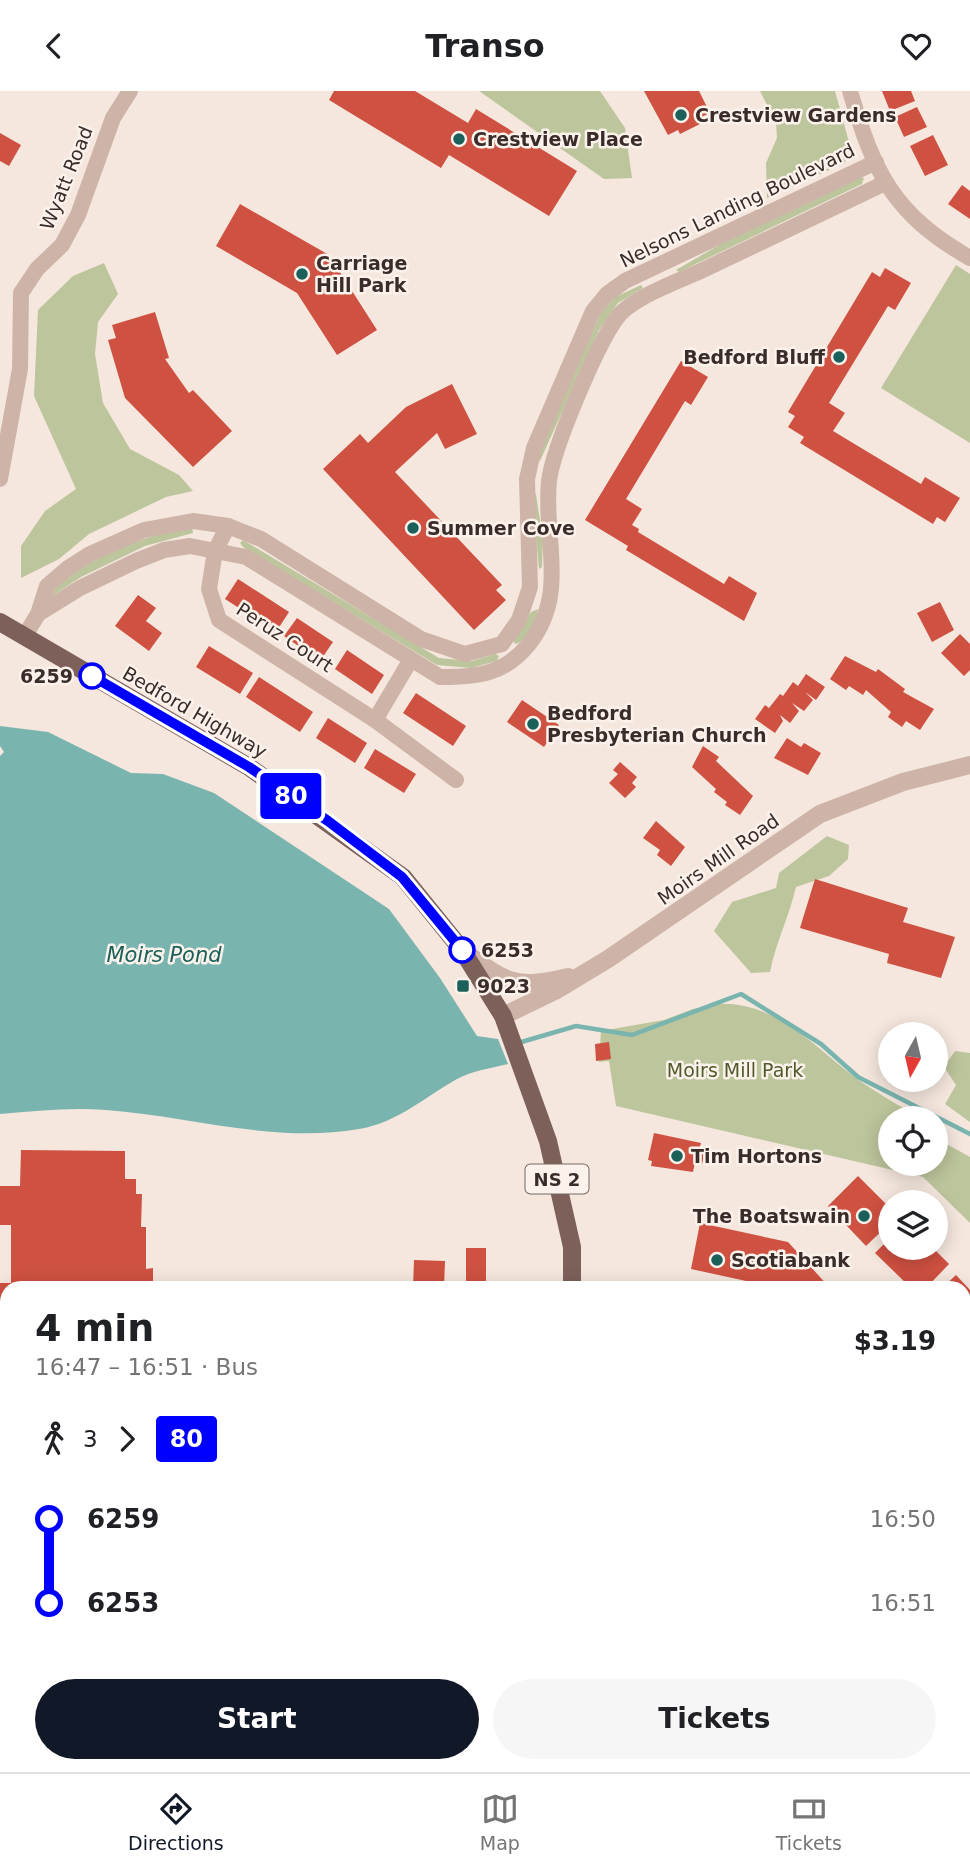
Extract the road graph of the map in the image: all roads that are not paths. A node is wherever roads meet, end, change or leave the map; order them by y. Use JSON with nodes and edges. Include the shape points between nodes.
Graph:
{"nodes":[{"id":1,"x":130,"y":91,"type":"edge"},
{"id":2,"x":850,"y":91,"type":"edge"},
{"id":3,"x":876,"y":162,"type":"junction"},
{"id":4,"x":885,"y":183,"type":"junction"},
{"id":5,"x":970,"y":258,"type":"edge"},
{"id":6,"x":0,"y":479,"type":"edge"},
{"id":7,"x":228,"y":526,"type":"junction"},
{"id":8,"x":215,"y":551,"type":"junction"},
{"id":9,"x":38,"y":614,"type":"junction"},
{"id":10,"x":0,"y":622,"type":"edge"},
{"id":11,"x":24,"y":637,"type":"junction"},
{"id":12,"x":410,"y":661,"type":"junction"},
{"id":13,"x":375,"y":720,"type":"junction"},
{"id":14,"x":970,"y":765,"type":"edge"},
{"id":15,"x":456,"y":780,"type":"dead end"},
{"id":16,"x":462,"y":950,"type":"junction"},
{"id":17,"x":589,"y":971,"type":"junction"},
{"id":18,"x":503,"y":1016,"type":"junction"},
{"id":19,"x":572,"y":1281,"type":"edge"}],
"edges":[{"from":1,"to":6,"type":"street","name":"Wyatt Road","via":[[113,118],[78,215],[20,293],[20,369]]},
{"from":2,"to":3,"type":"street"},
{"from":3,"to":4,"type":"street"},
{"from":3,"to":7,"type":"street","name":"Nelsons Landing Boulevard","via":[[625,281],[593,311],[534,448],[527,479],[530,587],[519,620],[502,644],[465,655],[421,639],[261,539]]},
{"from":4,"to":5,"type":"street","via":[[914,219]]},
{"from":4,"to":12,"type":"street","name":"Nelsons Landing Boulevard","via":[[664,288],[617,318],[592,365],[556,452],[549,481],[553,588],[544,626],[516,661],[477,677],[440,677]]},
{"from":7,"to":8,"type":"street","name":"Peruz Court"},
{"from":7,"to":9,"type":"street","name":"Nelsons Landing Boulevard","via":[[193,521],[144,530],[90,554],[47,586]]},
{"from":8,"to":9,"type":"street","name":"Nelsons Landing Boulevard","via":[[190,547],[164,550],[80,588]]},
{"from":8,"to":12,"type":"street","name":"Nelsons Landing Boulevard","via":[[246,557]]},
{"from":8,"to":13,"type":"street","name":"Peruz Court","via":[[209,589],[219,620]]},
{"from":9,"to":11,"type":"street","name":"Nelsons Landing Boulevard"},
{"from":10,"to":11,"type":"main road","name":"Bedford Highway","number":"NS 2"},
{"from":11,"to":16,"type":"main road","name":"Bedford Highway","number":"NS 2","via":[[249,767],[328,821],[402,877]]},
{"from":12,"to":13,"type":"street"},
{"from":13,"to":15,"type":"street","name":"Peruz Court"},
{"from":14,"to":17,"type":"street","name":"Moirs Mill Road","via":[[903,782],[820,814]]},
{"from":16,"to":17,"type":"street","via":[[501,979],[522,983]]},
{"from":16,"to":18,"type":"main road","name":"Bedford Highway","number":"NS 2"},
{"from":17,"to":18,"type":"street","name":"Moirs Mill Road"},
{"from":18,"to":19,"type":"main road","name":"Bedford Highway","number":"NS 2","via":[[548,1140],[572,1247]]}]}
